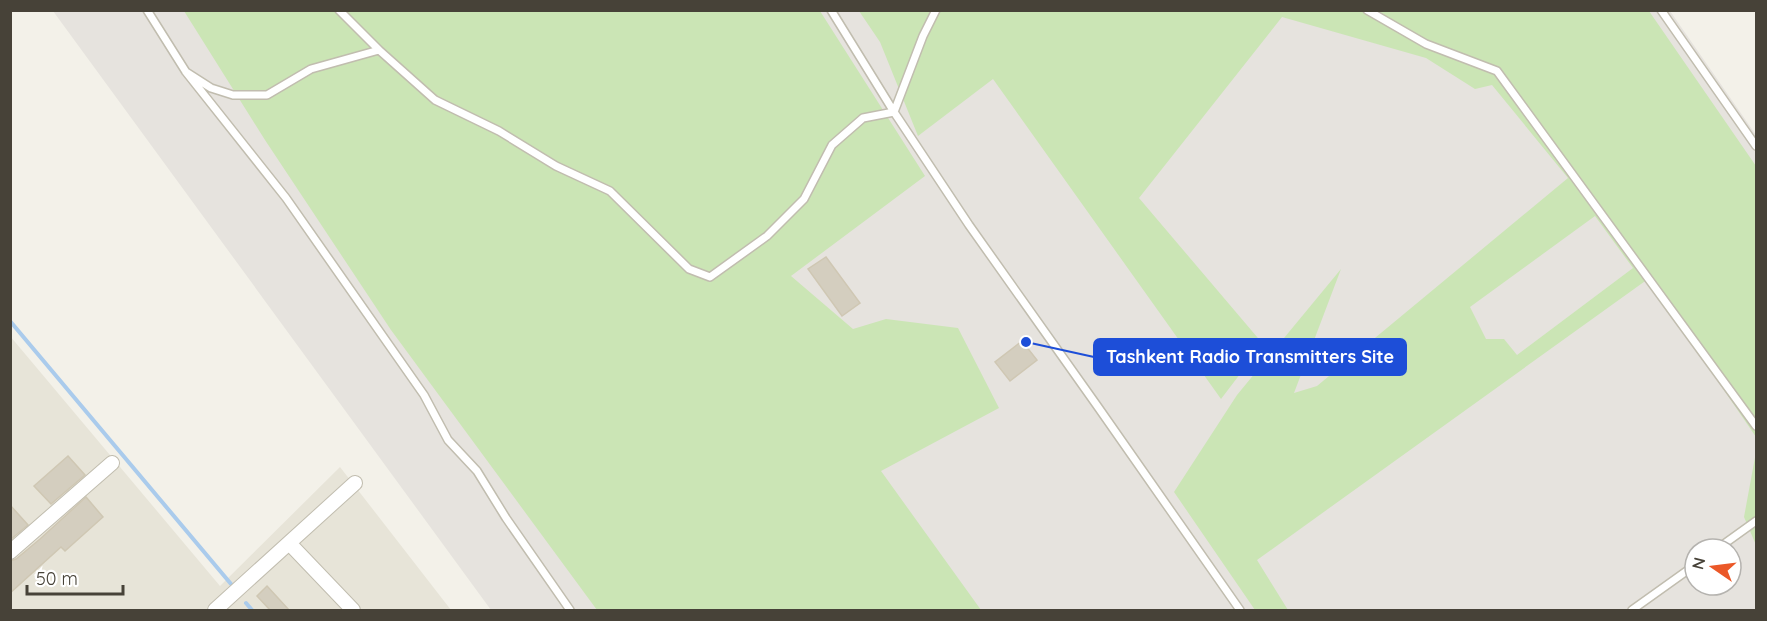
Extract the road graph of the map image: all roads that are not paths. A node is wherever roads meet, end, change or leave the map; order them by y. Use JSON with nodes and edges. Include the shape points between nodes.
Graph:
{"nodes":[{"id":1,"x":147,"y":10,"type":"edge"},
{"id":2,"x":339,"y":10,"type":"edge"},
{"id":3,"x":831,"y":10,"type":"edge"},
{"id":4,"x":936,"y":10,"type":"edge"},
{"id":5,"x":1367,"y":10,"type":"edge"},
{"id":6,"x":1661,"y":10,"type":"edge"},
{"id":7,"x":379,"y":50,"type":"junction"},
{"id":8,"x":186,"y":72,"type":"junction"},
{"id":9,"x":894,"y":112,"type":"junction"},
{"id":10,"x":1756,"y":146,"type":"edge"},
{"id":11,"x":1756,"y":426,"type":"edge"},
{"id":12,"x":112,"y":463,"type":"dead end"},
{"id":13,"x":355,"y":483,"type":"dead end"},
{"id":14,"x":1756,"y":521,"type":"edge"},
{"id":15,"x":1734,"y":537,"type":"edge"},
{"id":16,"x":289,"y":543,"type":"junction"},
{"id":17,"x":10,"y":552,"type":"edge"},
{"id":18,"x":1683,"y":574,"type":"edge"},
{"id":19,"x":215,"y":610,"type":"edge"},
{"id":20,"x":353,"y":610,"type":"edge"},
{"id":21,"x":570,"y":610,"type":"edge"},
{"id":22,"x":1240,"y":610,"type":"edge"},
{"id":23,"x":1632,"y":610,"type":"edge"}],
"edges":[{"from":1,"to":8,"type":"lane"},
{"from":2,"to":7,"type":"lane"},
{"from":3,"to":9,"type":"lane"},
{"from":4,"to":9,"type":"lane","via":[[922,36]]},
{"from":5,"to":11,"type":"lane","via":[[1426,44],[1497,71]]},
{"from":6,"to":10,"type":"lane"},
{"from":7,"to":8,"type":"lane","via":[[311,69],[267,95],[233,95],[211,88]]},
{"from":7,"to":9,"type":"lane","via":[[435,100],[610,191],[690,269],[710,277],[766,236],[804,199],[832,145],[863,118]]},
{"from":8,"to":21,"type":"lane","via":[[286,198],[424,395],[448,440],[477,471]]},
{"from":9,"to":22,"type":"lane"},
{"from":12,"to":17,"type":"street"},
{"from":13,"to":16,"type":"street"},
{"from":14,"to":15,"type":"lane"},
{"from":16,"to":19,"type":"street"},
{"from":16,"to":20,"type":"street"},
{"from":18,"to":23,"type":"lane"}]}
